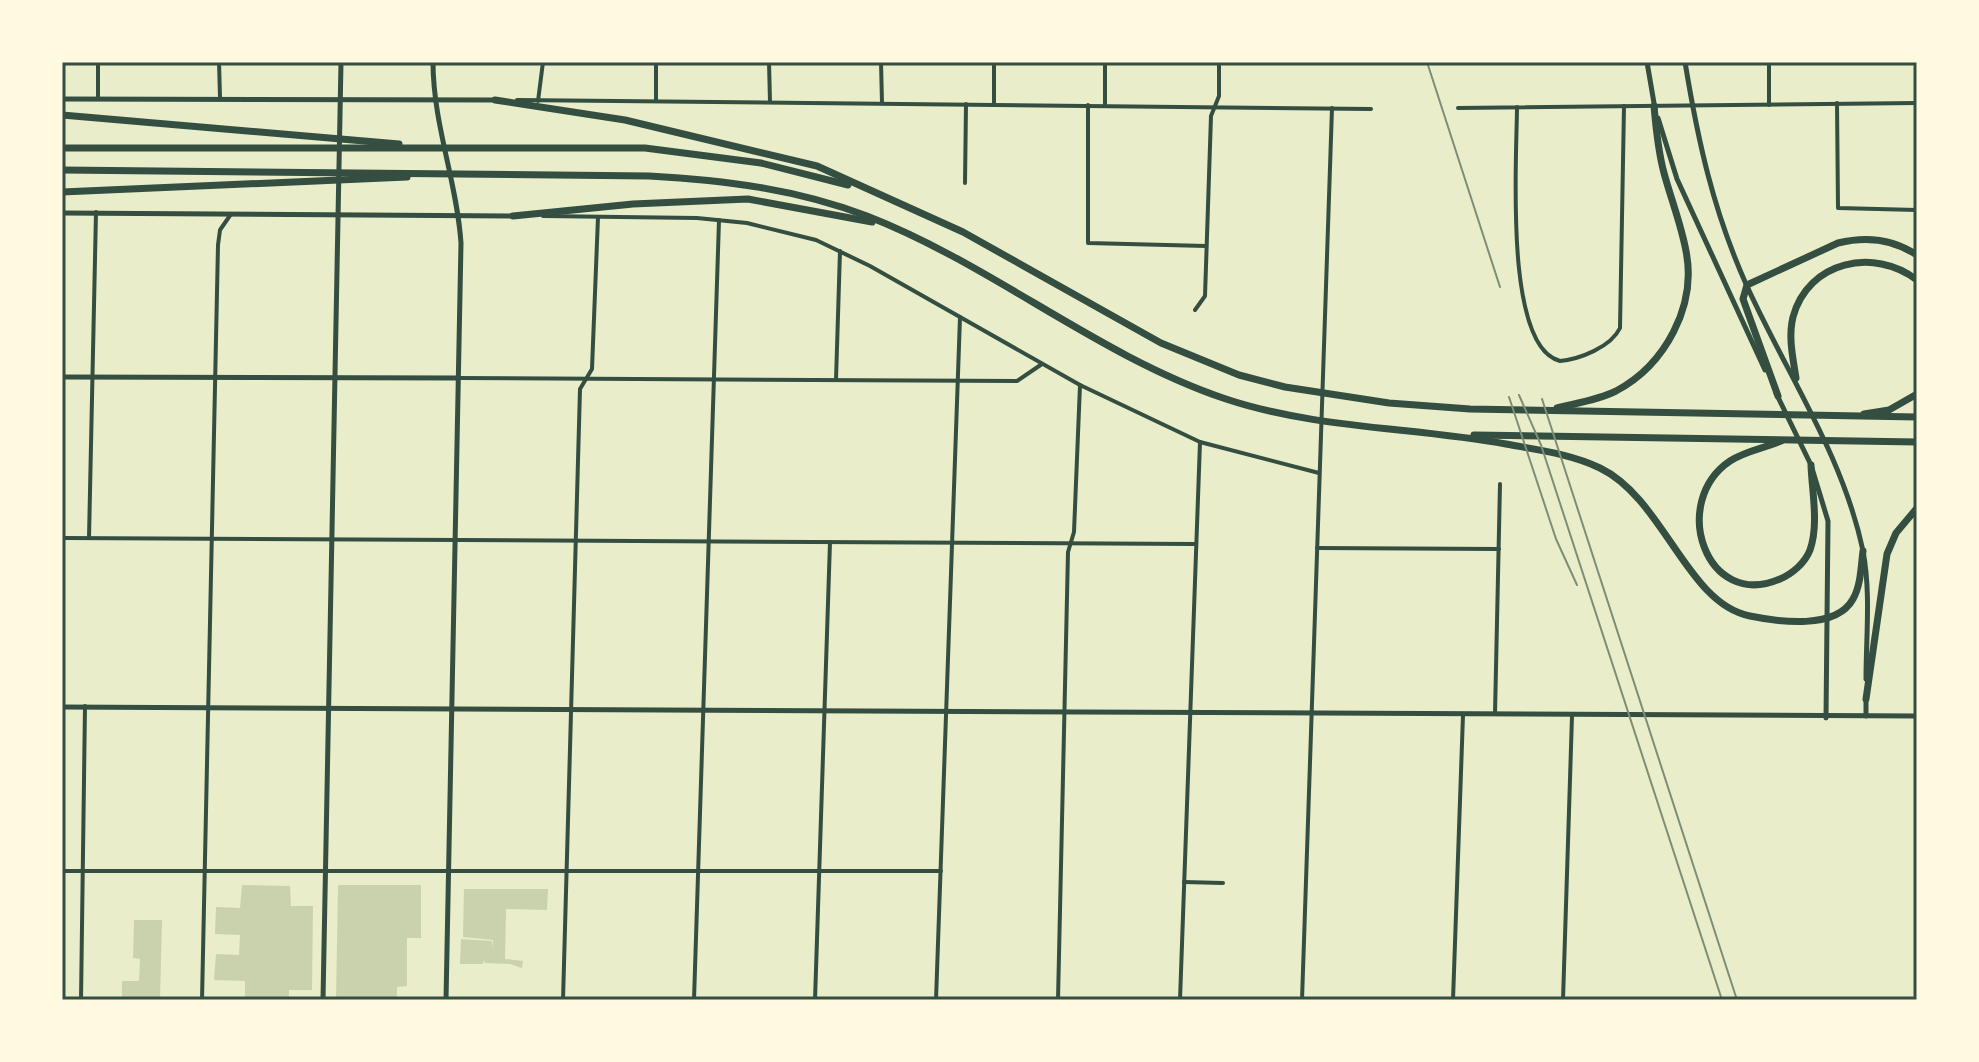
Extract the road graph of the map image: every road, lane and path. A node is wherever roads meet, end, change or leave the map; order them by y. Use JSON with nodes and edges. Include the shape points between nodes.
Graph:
{"nodes":[{"id":1,"x":98,"y":62,"type":"edge"},
{"id":2,"x":219,"y":62,"type":"edge"},
{"id":3,"x":341,"y":62,"type":"edge"},
{"id":4,"x":433,"y":62,"type":"edge"},
{"id":5,"x":543,"y":62,"type":"edge"},
{"id":6,"x":656,"y":62,"type":"edge"},
{"id":7,"x":769,"y":62,"type":"edge"},
{"id":8,"x":881,"y":62,"type":"edge"},
{"id":9,"x":994,"y":62,"type":"edge"},
{"id":10,"x":1105,"y":62,"type":"edge"},
{"id":11,"x":1219,"y":62,"type":"edge"},
{"id":12,"x":1647,"y":62,"type":"edge"},
{"id":13,"x":1685,"y":62,"type":"edge"},
{"id":14,"x":1769,"y":62,"type":"edge"},
{"id":15,"x":220,"y":97,"type":"junction"},
{"id":16,"x":62,"y":99,"type":"edge"},
{"id":17,"x":98,"y":99,"type":"junction"},
{"id":18,"x":342,"y":99,"type":"junction"},
{"id":19,"x":435,"y":100,"type":"junction"},
{"id":20,"x":495,"y":100,"type":"junction"},
{"id":21,"x":538,"y":101,"type":"junction"},
{"id":22,"x":656,"y":101,"type":"junction"},
{"id":23,"x":770,"y":102,"type":"junction"},
{"id":24,"x":882,"y":103,"type":"junction"},
{"id":25,"x":1837,"y":103,"type":"junction"},
{"id":26,"x":1917,"y":103,"type":"edge"},
{"id":27,"x":966,"y":104,"type":"junction"},
{"id":28,"x":994,"y":104,"type":"junction"},
{"id":29,"x":1088,"y":105,"type":"junction"},
{"id":30,"x":1105,"y":105,"type":"junction"},
{"id":31,"x":1692,"y":105,"type":"junction"},
{"id":32,"x":1769,"y":105,"type":"junction"},
{"id":33,"x":1624,"y":106,"type":"junction"},
{"id":34,"x":1654,"y":106,"type":"junction"},
{"id":35,"x":1216,"y":107,"type":"junction"},
{"id":36,"x":1517,"y":107,"type":"junction"},
{"id":37,"x":1332,"y":108,"type":"junction"},
{"id":38,"x":1458,"y":108,"type":"dead end"},
{"id":39,"x":1371,"y":109,"type":"dead end"},
{"id":40,"x":62,"y":115,"type":"edge"},
{"id":41,"x":366,"y":144,"type":"junction"},
{"id":42,"x":62,"y":148,"type":"edge"},
{"id":43,"x":62,"y":170,"type":"edge"},
{"id":44,"x":312,"y":177,"type":"junction"},
{"id":45,"x":965,"y":183,"type":"dead end"},
{"id":46,"x":62,"y":192,"type":"edge"},
{"id":47,"x":873,"y":192,"type":"junction"},
{"id":48,"x":1917,"y":210,"type":"edge"},
{"id":49,"x":96,"y":212,"type":"junction"},
{"id":50,"x":62,"y":213,"type":"edge"},
{"id":51,"x":231,"y":214,"type":"junction"},
{"id":52,"x":459,"y":214,"type":"junction"},
{"id":53,"x":339,"y":215,"type":"junction"},
{"id":54,"x":513,"y":216,"type":"junction"},
{"id":55,"x":598,"y":217,"type":"junction"},
{"id":56,"x":719,"y":220,"type":"junction"},
{"id":57,"x":889,"y":226,"type":"junction"},
{"id":58,"x":1206,"y":246,"type":"junction"},
{"id":59,"x":840,"y":251,"type":"junction"},
{"id":60,"x":1917,"y":255,"type":"edge"},
{"id":61,"x":1917,"y":280,"type":"edge"},
{"id":62,"x":1747,"y":285,"type":"junction"},
{"id":63,"x":1195,"y":310,"type":"dead end"},
{"id":64,"x":960,"y":317,"type":"junction"},
{"id":65,"x":1042,"y":364,"type":"junction"},
{"id":66,"x":92,"y":376,"type":"junction"},
{"id":67,"x":62,"y":377,"type":"edge"},
{"id":68,"x":214,"y":377,"type":"junction"},
{"id":69,"x":336,"y":378,"type":"junction"},
{"id":70,"x":457,"y":378,"type":"junction"},
{"id":71,"x":1796,"y":378,"type":"junction"},
{"id":72,"x":586,"y":379,"type":"junction"},
{"id":73,"x":713,"y":380,"type":"junction"},
{"id":74,"x":836,"y":380,"type":"junction"},
{"id":75,"x":958,"y":380,"type":"junction"},
{"id":76,"x":1080,"y":385,"type":"junction"},
{"id":77,"x":1917,"y":394,"type":"edge"},
{"id":78,"x":1778,"y":397,"type":"junction"},
{"id":79,"x":1547,"y":411,"type":"junction"},
{"id":80,"x":1843,"y":417,"type":"junction"},
{"id":81,"x":1917,"y":417,"type":"edge"},
{"id":82,"x":1452,"y":435,"type":"junction"},
{"id":83,"x":1785,"y":440,"type":"junction"},
{"id":84,"x":1200,"y":442,"type":"junction"},
{"id":85,"x":1917,"y":442,"type":"edge"},
{"id":86,"x":1811,"y":465,"type":"junction"},
{"id":87,"x":1319,"y":473,"type":"junction"},
{"id":88,"x":1500,"y":484,"type":"dead end"},
{"id":89,"x":1917,"y":508,"type":"edge"},
{"id":90,"x":62,"y":538,"type":"edge"},
{"id":91,"x":89,"y":538,"type":"junction"},
{"id":92,"x":211,"y":539,"type":"junction"},
{"id":93,"x":333,"y":539,"type":"junction"},
{"id":94,"x":454,"y":540,"type":"junction"},
{"id":95,"x":576,"y":541,"type":"junction"},
{"id":96,"x":708,"y":541,"type":"junction"},
{"id":97,"x":830,"y":542,"type":"junction"},
{"id":98,"x":952,"y":542,"type":"junction"},
{"id":99,"x":1071,"y":542,"type":"junction"},
{"id":100,"x":1195,"y":544,"type":"junction"},
{"id":101,"x":1317,"y":548,"type":"junction"},
{"id":102,"x":1499,"y":549,"type":"junction"},
{"id":103,"x":1863,"y":551,"type":"junction"},
{"id":104,"x":1828,"y":619,"type":"junction"},
{"id":105,"x":1866,"y":699,"type":"junction"},
{"id":106,"x":85,"y":706,"type":"junction"},
{"id":107,"x":62,"y":707,"type":"edge"},
{"id":108,"x":207,"y":708,"type":"junction"},
{"id":109,"x":329,"y":708,"type":"junction"},
{"id":110,"x":450,"y":708,"type":"junction"},
{"id":111,"x":572,"y":708,"type":"junction"},
{"id":112,"x":703,"y":710,"type":"junction"},
{"id":113,"x":826,"y":710,"type":"junction"},
{"id":114,"x":947,"y":711,"type":"junction"},
{"id":115,"x":1064,"y":712,"type":"junction"},
{"id":116,"x":1189,"y":713,"type":"junction"},
{"id":117,"x":1311,"y":713,"type":"junction"},
{"id":118,"x":1495,"y":714,"type":"junction"},
{"id":119,"x":1463,"y":715,"type":"junction"},
{"id":120,"x":1572,"y":716,"type":"junction"},
{"id":121,"x":1866,"y":716,"type":"junction"},
{"id":122,"x":1917,"y":716,"type":"edge"},
{"id":123,"x":1826,"y":718,"type":"junction"},
{"id":124,"x":62,"y":871,"type":"edge"},
{"id":125,"x":82,"y":871,"type":"junction"},
{"id":126,"x":204,"y":871,"type":"junction"},
{"id":127,"x":566,"y":871,"type":"junction"},
{"id":128,"x":698,"y":871,"type":"junction"},
{"id":129,"x":820,"y":871,"type":"junction"},
{"id":130,"x":941,"y":871,"type":"junction"},
{"id":131,"x":326,"y":872,"type":"junction"},
{"id":132,"x":447,"y":872,"type":"junction"},
{"id":133,"x":1184,"y":882,"type":"junction"},
{"id":134,"x":1223,"y":883,"type":"dead end"},
{"id":135,"x":81,"y":1000,"type":"edge"},
{"id":136,"x":202,"y":1000,"type":"edge"},
{"id":137,"x":323,"y":1000,"type":"edge"},
{"id":138,"x":446,"y":1000,"type":"edge"},
{"id":139,"x":563,"y":1000,"type":"edge"},
{"id":140,"x":694,"y":1000,"type":"edge"},
{"id":141,"x":815,"y":1000,"type":"edge"},
{"id":142,"x":936,"y":1000,"type":"edge"},
{"id":143,"x":1058,"y":1000,"type":"edge"},
{"id":144,"x":1180,"y":1000,"type":"edge"},
{"id":145,"x":1302,"y":1000,"type":"edge"},
{"id":146,"x":1453,"y":1000,"type":"edge"},
{"id":147,"x":1563,"y":1000,"type":"edge"}],
"edges":[{"from":1,"to":17,"type":"street"},
{"from":2,"to":15,"type":"street"},
{"from":3,"to":18,"type":"street"},
{"from":4,"to":19,"type":"street"},
{"from":5,"to":21,"type":"street"},
{"from":6,"to":22,"type":"street"},
{"from":7,"to":23,"type":"street"},
{"from":8,"to":24,"type":"street"},
{"from":9,"to":28,"type":"street"},
{"from":10,"to":30,"type":"street"},
{"from":11,"to":35,"type":"street"},
{"from":12,"to":34,"type":"street"},
{"from":13,"to":31,"type":"street"},
{"from":14,"to":32,"type":"street"},
{"from":15,"to":17,"type":"street"},
{"from":15,"to":18,"type":"street"},
{"from":16,"to":17,"type":"street"},
{"from":18,"to":19,"type":"street"},
{"from":18,"to":53,"type":"street"},
{"from":19,"to":20,"type":"street"},
{"from":19,"to":52,"type":"street"},
{"from":20,"to":21,"type":"street"},
{"from":20,"to":47,"type":"highway","via":[[625,120],[768,152],[817,166]]},
{"from":21,"to":22,"type":"street"},
{"from":22,"to":23,"type":"street"},
{"from":23,"to":24,"type":"street"},
{"from":24,"to":27,"type":"street"},
{"from":25,"to":26,"type":"street"},
{"from":25,"to":32,"type":"street"},
{"from":25,"to":48,"type":"street","via":[[1838,208]]},
{"from":27,"to":28,"type":"street"},
{"from":27,"to":45,"type":"street"},
{"from":28,"to":29,"type":"street"},
{"from":29,"to":30,"type":"street"},
{"from":29,"to":58,"type":"street","via":[[1088,243]]},
{"from":30,"to":35,"type":"street"},
{"from":31,"to":32,"type":"street"},
{"from":31,"to":34,"type":"street"},
{"from":31,"to":62,"type":"street","via":[[1715,207]]},
{"from":33,"to":34,"type":"street"},
{"from":33,"to":36,"type":"street"},
{"from":33,"to":36,"type":"street","via":[[1620,328],[1599,348],[1569,360],[1553,359],[1543,349],[1518,285]]},
{"from":34,"to":78,"type":"street","via":[[1677,179]]},
{"from":34,"to":79,"type":"highway","via":[[1659,152],[1687,253],[1680,318],[1658,355],[1633,380],[1599,398]]},
{"from":35,"to":37,"type":"street"},
{"from":35,"to":58,"type":"street","via":[[1211,116]]},
{"from":36,"to":38,"type":"street"},
{"from":37,"to":39,"type":"street"},
{"from":37,"to":87,"type":"street"},
{"from":40,"to":41,"type":"highway"},
{"from":41,"to":42,"type":"highway"},
{"from":41,"to":47,"type":"highway","via":[[704,153]]},
{"from":43,"to":44,"type":"highway"},
{"from":44,"to":46,"type":"highway"},
{"from":44,"to":57,"type":"highway","via":[[722,180],[815,199]]},
{"from":47,"to":79,"type":"highway","via":[[963,232],[1127,327],[1239,375],[1389,403]]},
{"from":49,"to":50,"type":"street"},
{"from":49,"to":51,"type":"street"},
{"from":49,"to":66,"type":"street"},
{"from":51,"to":53,"type":"street"},
{"from":51,"to":68,"type":"street","via":[[219,237]]},
{"from":52,"to":53,"type":"street"},
{"from":52,"to":54,"type":"street"},
{"from":52,"to":70,"type":"street"},
{"from":53,"to":69,"type":"street"},
{"from":54,"to":55,"type":"street"},
{"from":54,"to":57,"type":"highway","via":[[748,199]]},
{"from":55,"to":56,"type":"street"},
{"from":55,"to":72,"type":"street","via":[[592,369]]},
{"from":56,"to":59,"type":"street","via":[[784,230]]},
{"from":56,"to":73,"type":"street"},
{"from":57,"to":82,"type":"highway","via":[[1181,382],[1270,412]]},
{"from":58,"to":63,"type":"street","via":[[1205,296]]},
{"from":59,"to":64,"type":"street"},
{"from":59,"to":74,"type":"street"},
{"from":60,"to":62,"type":"highway","via":[[1890,242],[1854,239]]},
{"from":61,"to":71,"type":"highway","via":[[1888,263],[1860,261],[1829,270],[1816,280],[1798,302],[1792,320]]},
{"from":62,"to":71,"type":"street"},
{"from":62,"to":78,"type":"highway","via":[[1743,299]]},
{"from":64,"to":65,"type":"street"},
{"from":64,"to":75,"type":"street"},
{"from":65,"to":75,"type":"street","via":[[1017,381]]},
{"from":65,"to":76,"type":"street"},
{"from":66,"to":67,"type":"street"},
{"from":66,"to":68,"type":"street"},
{"from":66,"to":91,"type":"street"},
{"from":68,"to":69,"type":"street"},
{"from":68,"to":92,"type":"street"},
{"from":69,"to":70,"type":"street"},
{"from":69,"to":93,"type":"street"},
{"from":70,"to":72,"type":"street"},
{"from":70,"to":94,"type":"street"},
{"from":71,"to":103,"type":"street","via":[[1846,490]]},
{"from":72,"to":73,"type":"street"},
{"from":72,"to":95,"type":"street","via":[[580,389]]},
{"from":73,"to":74,"type":"street"},
{"from":73,"to":96,"type":"street"},
{"from":74,"to":75,"type":"street"},
{"from":75,"to":98,"type":"street"},
{"from":76,"to":84,"type":"street"},
{"from":76,"to":99,"type":"street"},
{"from":77,"to":80,"type":"highway","via":[[1889,410]]},
{"from":78,"to":86,"type":"street"},
{"from":79,"to":80,"type":"highway"},
{"from":80,"to":81,"type":"highway"},
{"from":82,"to":83,"type":"highway"},
{"from":82,"to":104,"type":"highway","via":[[1560,455],[1603,469],[1639,496],[1717,600],[1752,616]]},
{"from":83,"to":85,"type":"highway"},
{"from":83,"to":86,"type":"highway","via":[[1728,463],[1704,494],[1701,544],[1722,573],[1739,582],[1771,583],[1806,558],[1814,527]]},
{"from":84,"to":87,"type":"street"},
{"from":84,"to":100,"type":"street"},
{"from":86,"to":104,"type":"street","via":[[1828,521]]},
{"from":87,"to":101,"type":"street"},
{"from":88,"to":102,"type":"street"},
{"from":89,"to":105,"type":"highway","via":[[1887,554]]},
{"from":90,"to":91,"type":"street"},
{"from":91,"to":92,"type":"street"},
{"from":92,"to":93,"type":"street"},
{"from":92,"to":108,"type":"street"},
{"from":93,"to":94,"type":"street"},
{"from":93,"to":109,"type":"street"},
{"from":94,"to":95,"type":"street"},
{"from":94,"to":110,"type":"street"},
{"from":95,"to":96,"type":"street"},
{"from":95,"to":111,"type":"street"},
{"from":96,"to":97,"type":"street"},
{"from":96,"to":112,"type":"street"},
{"from":97,"to":98,"type":"street"},
{"from":97,"to":113,"type":"street"},
{"from":98,"to":99,"type":"street"},
{"from":98,"to":114,"type":"street"},
{"from":99,"to":100,"type":"street"},
{"from":99,"to":115,"type":"street"},
{"from":100,"to":116,"type":"street"},
{"from":101,"to":102,"type":"street"},
{"from":101,"to":117,"type":"street"},
{"from":102,"to":118,"type":"street"},
{"from":103,"to":104,"type":"highway","via":[[1853,599]]},
{"from":103,"to":105,"type":"street"},
{"from":104,"to":123,"type":"street"},
{"from":105,"to":121,"type":"street"},
{"from":106,"to":107,"type":"street"},
{"from":106,"to":108,"type":"street"},
{"from":106,"to":125,"type":"street"},
{"from":108,"to":109,"type":"street"},
{"from":108,"to":126,"type":"street"},
{"from":109,"to":110,"type":"street"},
{"from":109,"to":131,"type":"street"},
{"from":110,"to":111,"type":"street"},
{"from":110,"to":132,"type":"street"},
{"from":111,"to":112,"type":"street"},
{"from":111,"to":127,"type":"street"},
{"from":112,"to":113,"type":"street"},
{"from":112,"to":128,"type":"street"},
{"from":113,"to":114,"type":"street"},
{"from":113,"to":129,"type":"street"},
{"from":114,"to":115,"type":"street"},
{"from":114,"to":130,"type":"street"},
{"from":115,"to":116,"type":"street"},
{"from":115,"to":143,"type":"street"},
{"from":116,"to":117,"type":"street"},
{"from":116,"to":133,"type":"street"},
{"from":117,"to":119,"type":"street"},
{"from":117,"to":145,"type":"street"},
{"from":118,"to":119,"type":"street"},
{"from":118,"to":120,"type":"street"},
{"from":119,"to":146,"type":"street"},
{"from":120,"to":123,"type":"street"},
{"from":120,"to":147,"type":"street"},
{"from":121,"to":122,"type":"street"},
{"from":121,"to":123,"type":"street"},
{"from":124,"to":125,"type":"street"},
{"from":125,"to":126,"type":"street"},
{"from":125,"to":135,"type":"street"},
{"from":126,"to":131,"type":"street"},
{"from":126,"to":136,"type":"street"},
{"from":127,"to":128,"type":"street"},
{"from":127,"to":132,"type":"street"},
{"from":127,"to":139,"type":"street"},
{"from":128,"to":129,"type":"street"},
{"from":128,"to":140,"type":"street"},
{"from":129,"to":130,"type":"street"},
{"from":129,"to":141,"type":"street"},
{"from":130,"to":142,"type":"street"},
{"from":131,"to":132,"type":"street"},
{"from":131,"to":137,"type":"street"},
{"from":132,"to":138,"type":"street"},
{"from":133,"to":134,"type":"street"},
{"from":133,"to":144,"type":"street"}]}
